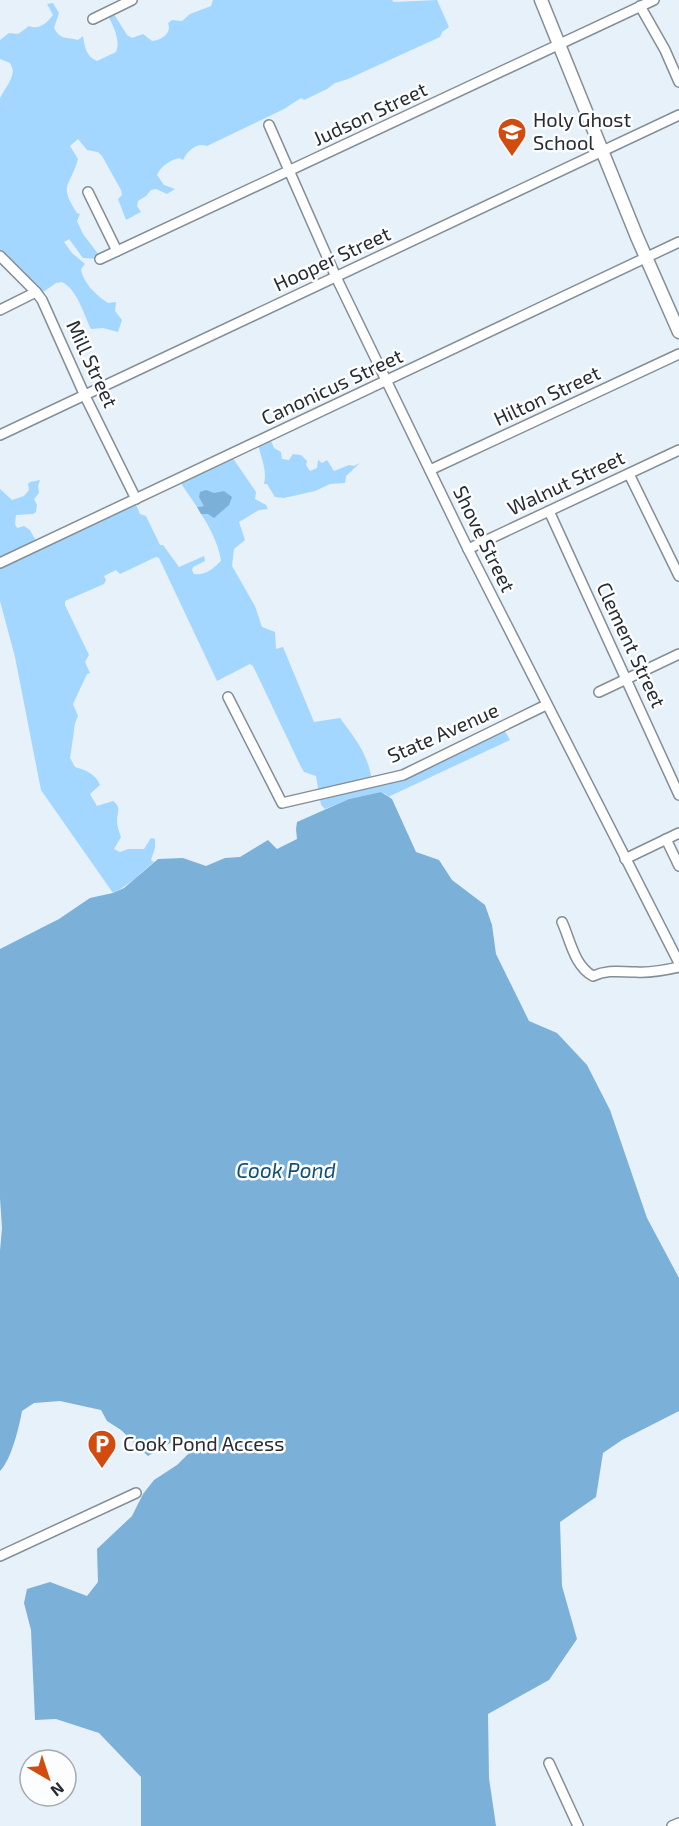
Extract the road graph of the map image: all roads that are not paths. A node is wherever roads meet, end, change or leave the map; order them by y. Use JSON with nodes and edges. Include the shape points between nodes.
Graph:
{"nodes":[{"id":1,"x":132,"y":0,"type":"edge"},
{"id":2,"x":541,"y":0,"type":"edge"},
{"id":3,"x":654,"y":0,"type":"edge"},
{"id":4,"x":640,"y":6,"type":"junction"},
{"id":5,"x":93,"y":19,"type":"dead end"},
{"id":6,"x":559,"y":45,"type":"junction"},
{"id":7,"x":679,"y":82,"type":"edge"},
{"id":8,"x":679,"y":115,"type":"edge"},
{"id":9,"x":269,"y":125,"type":"dead end"},
{"id":10,"x":603,"y":152,"type":"junction"},
{"id":11,"x":288,"y":171,"type":"junction"},
{"id":12,"x":88,"y":192,"type":"dead end"},
{"id":13,"x":679,"y":242,"type":"edge"},
{"id":14,"x":117,"y":251,"type":"junction"},
{"id":15,"x":0,"y":256,"type":"edge"},
{"id":16,"x":646,"y":258,"type":"junction"},
{"id":17,"x":100,"y":259,"type":"dead end"},
{"id":18,"x":336,"y":277,"type":"junction"},
{"id":19,"x":36,"y":292,"type":"junction"},
{"id":20,"x":0,"y":310,"type":"edge"},
{"id":21,"x":679,"y":332,"type":"edge"},
{"id":22,"x":679,"y":354,"type":"edge"},
{"id":23,"x":387,"y":380,"type":"junction"},
{"id":24,"x":86,"y":396,"type":"junction"},
{"id":25,"x":0,"y":435,"type":"edge"},
{"id":26,"x":679,"y":450,"type":"edge"},
{"id":27,"x":430,"y":470,"type":"junction"},
{"id":28,"x":629,"y":474,"type":"junction"},
{"id":29,"x":136,"y":499,"type":"junction"},
{"id":30,"x":549,"y":511,"type":"junction"},
{"id":31,"x":468,"y":549,"type":"junction"},
{"id":32,"x":0,"y":563,"type":"edge"},
{"id":33,"x":679,"y":576,"type":"edge"},
{"id":34,"x":679,"y":654,"type":"edge"},
{"id":35,"x":627,"y":679,"type":"junction"},
{"id":36,"x":598,"y":692,"type":"dead end"},
{"id":37,"x":228,"y":697,"type":"dead end"},
{"id":38,"x":546,"y":705,"type":"junction"},
{"id":39,"x":679,"y":795,"type":"edge"},
{"id":40,"x":679,"y":833,"type":"edge"},
{"id":41,"x":666,"y":839,"type":"junction"},
{"id":42,"x":625,"y":859,"type":"junction"},
{"id":43,"x":679,"y":866,"type":"edge"},
{"id":44,"x":562,"y":922,"type":"dead end"},
{"id":45,"x":679,"y":965,"type":"edge"},
{"id":46,"x":136,"y":1493,"type":"dead end"},
{"id":47,"x":0,"y":1556,"type":"edge"},
{"id":48,"x":549,"y":1763,"type":"dead end"},
{"id":49,"x":679,"y":1823,"type":"edge"},
{"id":50,"x":578,"y":1826,"type":"edge"},
{"id":51,"x":672,"y":1826,"type":"edge"}],
"edges":[{"from":1,"to":5,"type":"street"},
{"from":2,"to":6,"type":"main road"},
{"from":3,"to":4,"type":"street","name":"Judson Street"},
{"from":4,"to":6,"type":"street","name":"Judson Street"},
{"from":4,"to":7,"type":"street"},
{"from":6,"to":10,"type":"main road"},
{"from":6,"to":11,"type":"street","name":"Judson Street"},
{"from":8,"to":10,"type":"street","name":"Hooper Street"},
{"from":9,"to":11,"type":"street","name":"Shove Street"},
{"from":10,"to":16,"type":"main road"},
{"from":10,"to":18,"type":"street","name":"Hooper Street"},
{"from":11,"to":14,"type":"street","name":"Judson Street"},
{"from":11,"to":18,"type":"street","name":"Shove Street"},
{"from":12,"to":14,"type":"street"},
{"from":13,"to":16,"type":"street","name":"Canonicus Street"},
{"from":14,"to":17,"type":"street","name":"Judson Street"},
{"from":15,"to":19,"type":"street","name":"Mill Street"},
{"from":16,"to":21,"type":"main road"},
{"from":16,"to":23,"type":"street","name":"Canonicus Street"},
{"from":18,"to":23,"type":"street","name":"Shove Street"},
{"from":18,"to":24,"type":"street","name":"Hooper Street"},
{"from":19,"to":20,"type":"street"},
{"from":19,"to":24,"type":"street","name":"Mill Street"},
{"from":22,"to":27,"type":"street","name":"Hilton Street"},
{"from":23,"to":27,"type":"street","name":"Shove Street"},
{"from":23,"to":29,"type":"street","name":"Canonicus Street"},
{"from":24,"to":25,"type":"street","name":"Hooper Street"},
{"from":24,"to":29,"type":"street","name":"Mill Street"},
{"from":26,"to":28,"type":"street","name":"Walnut Street"},
{"from":27,"to":31,"type":"street","name":"Shove Street"},
{"from":28,"to":30,"type":"street","name":"Walnut Street"},
{"from":28,"to":33,"type":"street"},
{"from":29,"to":32,"type":"street","name":"Canonicus Street"},
{"from":30,"to":31,"type":"street","name":"Walnut Street"},
{"from":30,"to":35,"type":"street","name":"Clement Street"},
{"from":31,"to":38,"type":"street","name":"Shove Street"},
{"from":34,"to":35,"type":"street"},
{"from":35,"to":36,"type":"street"},
{"from":35,"to":39,"type":"street","name":"Clement Street"},
{"from":37,"to":38,"type":"street","name":"State Avenue","via":[[282,803],[403,775]]},
{"from":38,"to":42,"type":"street","name":"Shove Street"},
{"from":40,"to":41,"type":"street"},
{"from":41,"to":42,"type":"street"},
{"from":41,"to":43,"type":"street"},
{"from":42,"to":45,"type":"street","name":"Shove Street"},
{"from":44,"to":45,"type":"street","via":[[578,959],[593,976],[611,970],[637,973]]},
{"from":46,"to":47,"type":"street"},
{"from":48,"to":50,"type":"street"},
{"from":49,"to":51,"type":"street"}]}
